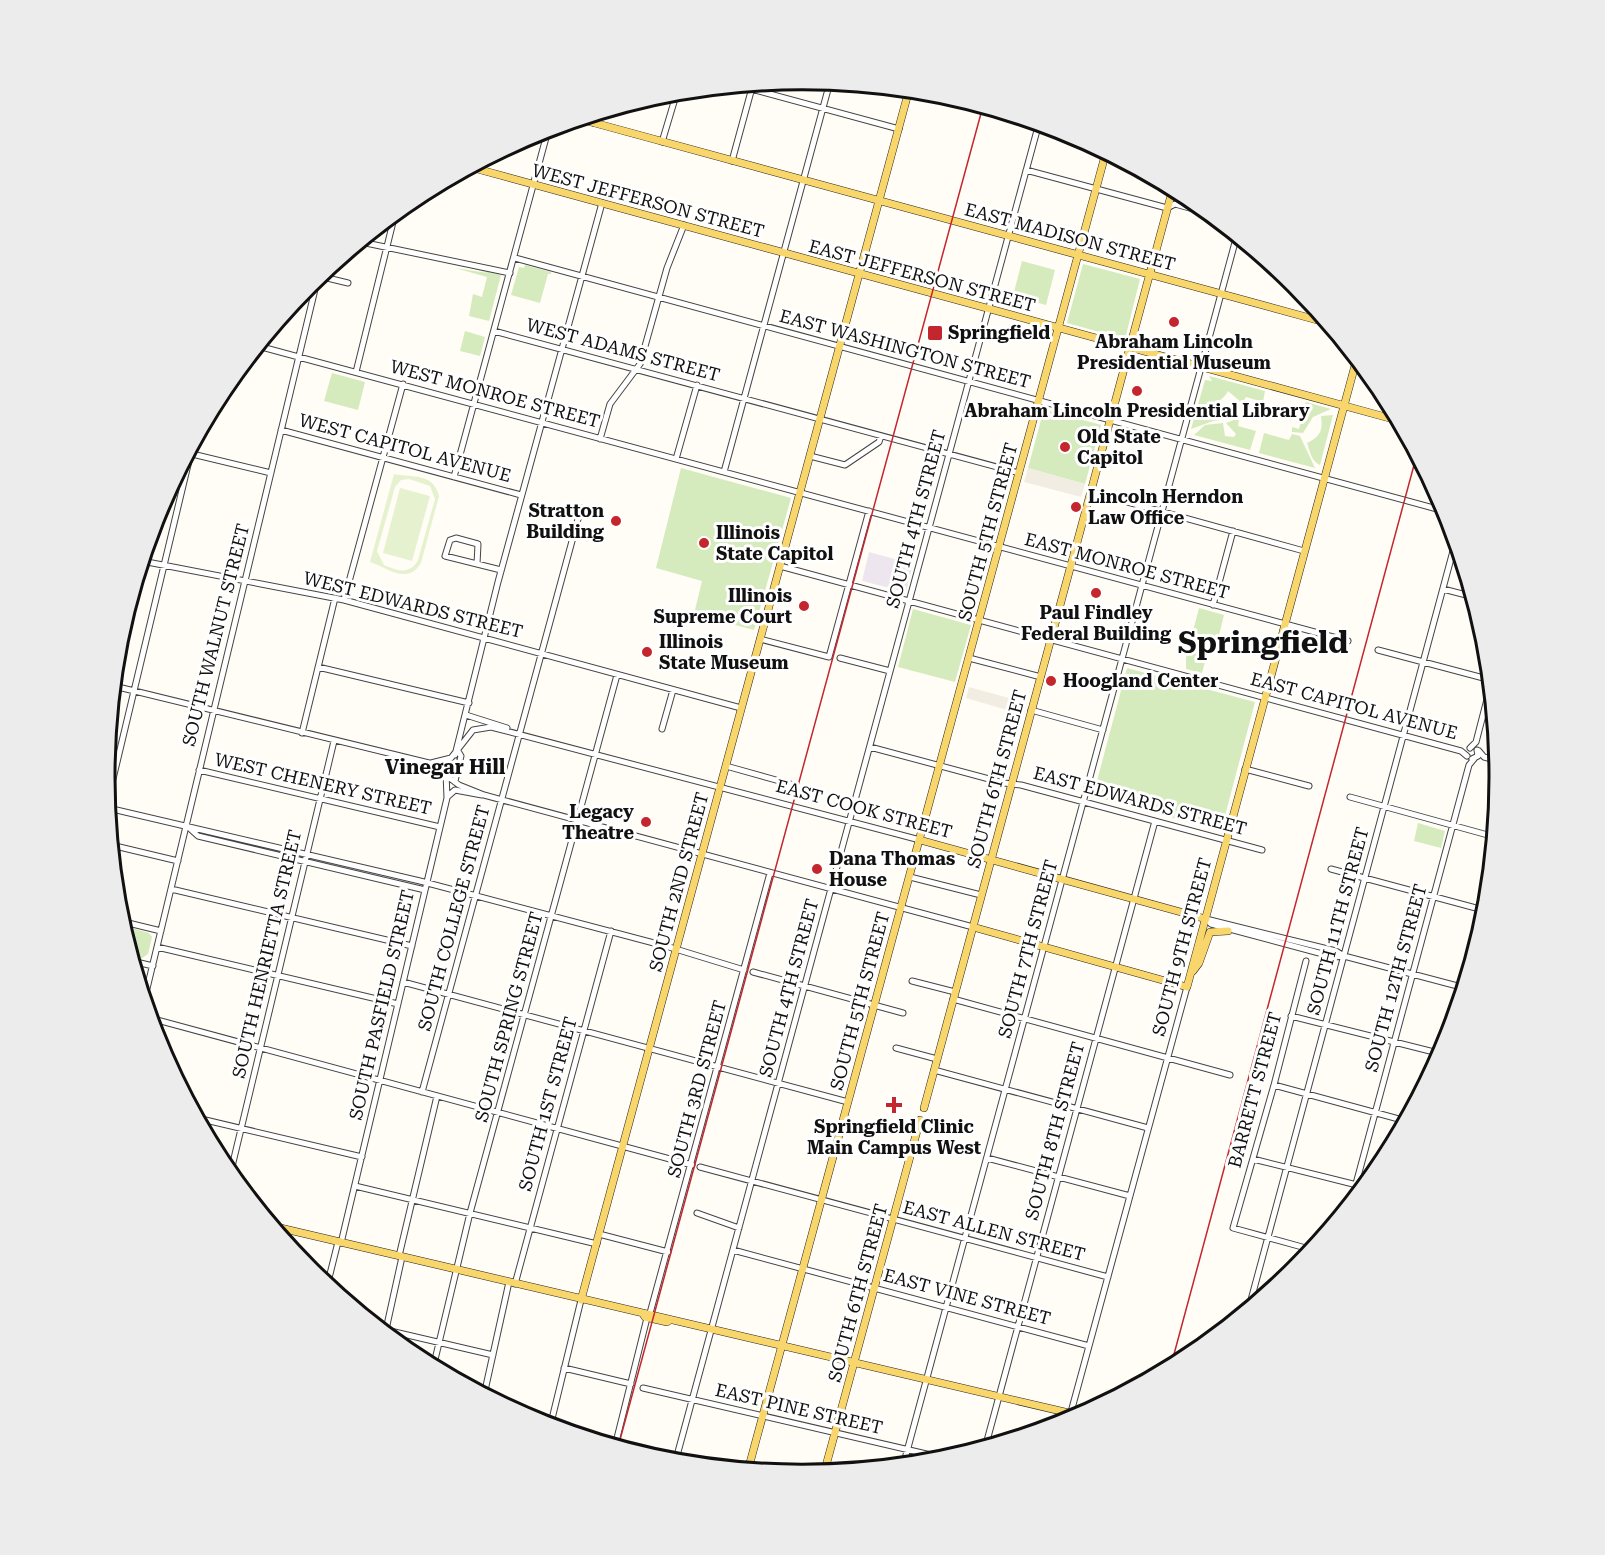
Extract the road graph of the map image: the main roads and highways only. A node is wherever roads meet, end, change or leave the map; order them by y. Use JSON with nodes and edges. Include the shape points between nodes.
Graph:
{"nodes":[{"id":1,"x":907,"y":98,"type":"edge"},
{"id":2,"x":592,"y":123,"type":"edge"},
{"id":3,"x":1104,"y":160,"type":"edge"},
{"id":4,"x":481,"y":170,"type":"edge"},
{"id":5,"x":1170,"y":197,"type":"edge"},
{"id":6,"x":879,"y":201,"type":"junction"},
{"id":7,"x":784,"y":254,"type":"joint"},
{"id":8,"x":1078,"y":255,"type":"junction"},
{"id":9,"x":860,"y":274,"type":"junction"},
{"id":10,"x":1150,"y":274,"type":"junction"},
{"id":11,"x":1315,"y":319,"type":"edge"},
{"id":12,"x":1058,"y":328,"type":"junction"},
{"id":13,"x":1130,"y":348,"type":"junction"},
{"id":14,"x":1354,"y":367,"type":"edge"},
{"id":15,"x":1344,"y":406,"type":"junction"},
{"id":16,"x":1388,"y":418,"type":"edge"},
{"id":17,"x":920,"y":840,"type":"junction"},
{"id":18,"x":991,"y":859,"type":"junction"},
{"id":19,"x":1206,"y":919,"type":"junction"},
{"id":20,"x":973,"y":927,"type":"junction"},
{"id":21,"x":1228,"y":931,"type":"road end"},
{"id":22,"x":1191,"y":973,"type":"junction"},
{"id":23,"x":924,"y":1108,"type":"dead end"},
{"id":24,"x":920,"y":1120,"type":"dead end"},
{"id":25,"x":284,"y":1229,"type":"edge"},
{"id":26,"x":581,"y":1300,"type":"junction"},
{"id":27,"x":782,"y":1347,"type":"junction"},
{"id":28,"x":854,"y":1364,"type":"junction"},
{"id":29,"x":1068,"y":1412,"type":"edge"},
{"id":30,"x":750,"y":1463,"type":"edge"},
{"id":31,"x":826,"y":1464,"type":"edge"}],
"edges":[{"from":1,"to":6,"type":"main road","name":"SOUTH 2ND STREET"},
{"from":2,"to":6,"type":"main road","name":"EAST MADISON STREET"},
{"from":3,"to":8,"type":"main road","name":"SOUTH 5TH STREET"},
{"from":4,"to":7,"type":"main road","name":"WEST JEFFERSON STREET"},
{"from":5,"to":10,"type":"main road","name":"SOUTH 6TH STREET"},
{"from":6,"to":8,"type":"main road","name":"EAST MADISON STREET"},
{"from":6,"to":9,"type":"main road","name":"SOUTH 2ND STREET"},
{"from":7,"to":9,"type":"main road","name":"EAST JEFFERSON STREET"},
{"from":8,"to":10,"type":"main road","name":"EAST MADISON STREET"},
{"from":8,"to":12,"type":"main road","name":"SOUTH 5TH STREET"},
{"from":9,"to":12,"type":"main road","name":"EAST JEFFERSON STREET"},
{"from":9,"to":26,"type":"main road","name":"SOUTH 2ND STREET"},
{"from":10,"to":11,"type":"main road","name":"EAST MADISON STREET"},
{"from":10,"to":13,"type":"main road","name":"SOUTH 6TH STREET"},
{"from":12,"to":13,"type":"main road","name":"EAST JEFFERSON STREET"},
{"from":12,"to":17,"type":"main road","name":"SOUTH 5TH STREET"},
{"from":13,"to":15,"type":"main road","name":"EAST JEFFERSON STREET"},
{"from":13,"to":18,"type":"main road","name":"SOUTH 6TH STREET"},
{"from":14,"to":15,"type":"main road","name":"SOUTH 9TH STREET"},
{"from":15,"to":16,"type":"main road","name":"EAST JEFFERSON STREET"},
{"from":15,"to":19,"type":"main road","name":"SOUTH 9TH STREET"},
{"from":17,"to":18,"type":"main road","name":"EAST COOK STREET"},
{"from":17,"to":27,"type":"main road","name":"SOUTH 5TH STREET"},
{"from":18,"to":19,"type":"main road","name":"EAST COOK STREET"},
{"from":18,"to":20,"type":"main road","name":"SOUTH 6TH STREET"},
{"from":19,"to":22,"type":"main road","name":"SOUTH 9TH STREET"},
{"from":20,"to":22,"type":"main road","name":"SOUTH 9TH STREET","via":[[1187,987]]},
{"from":20,"to":23,"type":"main road","name":"SOUTH 6TH STREET"},
{"from":21,"to":22,"type":"main road","via":[[1214,930],[1208,934],[1199,963]]},
{"from":24,"to":28,"type":"main road","name":"SOUTH 6TH STREET"},
{"from":25,"to":26,"type":"main road"},
{"from":26,"to":27,"type":"main road"},
{"from":27,"to":28,"type":"main road"},
{"from":27,"to":30,"type":"main road","name":"SOUTH 5TH STREET"},
{"from":28,"to":29,"type":"main road"},
{"from":28,"to":31,"type":"main road","name":"SOUTH 6TH STREET"}]}
